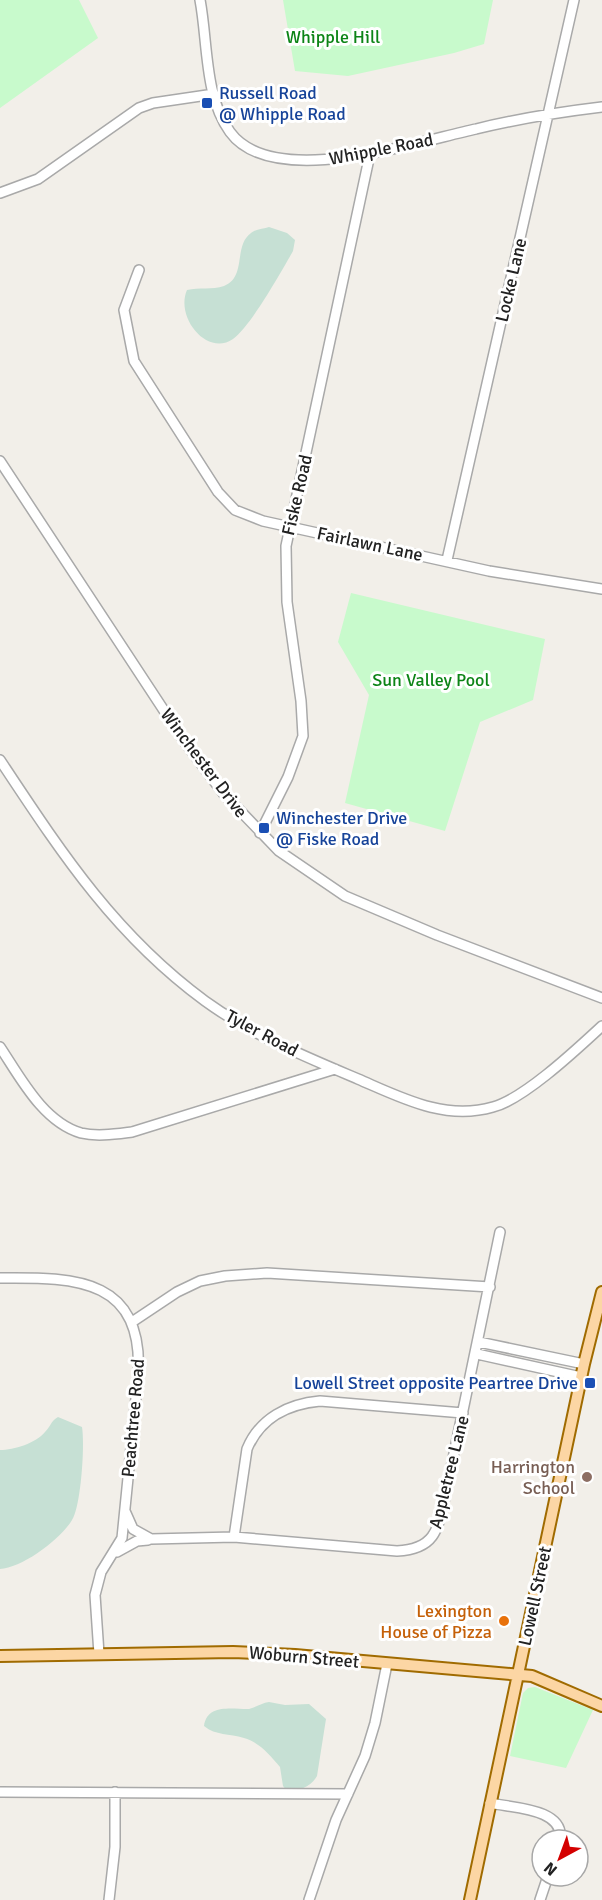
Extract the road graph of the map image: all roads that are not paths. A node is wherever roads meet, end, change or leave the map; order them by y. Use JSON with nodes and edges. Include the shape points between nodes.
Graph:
{"nodes":[{"id":1,"x":200,"y":0,"type":"edge"},
{"id":2,"x":574,"y":0,"type":"edge"},
{"id":3,"x":214,"y":94,"type":"junction"},
{"id":4,"x":602,"y":107,"type":"edge"},
{"id":5,"x":549,"y":114,"type":"junction"},
{"id":6,"x":370,"y":153,"type":"junction"},
{"id":7,"x":0,"y":194,"type":"edge"},
{"id":8,"x":139,"y":270,"type":"dead end"},
{"id":9,"x":0,"y":462,"type":"edge"},
{"id":10,"x":290,"y":527,"type":"junction"},
{"id":11,"x":447,"y":560,"type":"junction"},
{"id":12,"x":602,"y":589,"type":"edge"},
{"id":13,"x":0,"y":760,"type":"edge"},
{"id":14,"x":260,"y":833,"type":"junction"},
{"id":15,"x":602,"y":998,"type":"edge"},
{"id":16,"x":602,"y":1026,"type":"edge"},
{"id":17,"x":0,"y":1047,"type":"edge"},
{"id":18,"x":335,"y":1070,"type":"junction"},
{"id":19,"x":501,"y":1232,"type":"dead end"},
{"id":20,"x":0,"y":1278,"type":"edge"},
{"id":21,"x":490,"y":1287,"type":"junction"},
{"id":22,"x":602,"y":1292,"type":"edge"},
{"id":23,"x":132,"y":1322,"type":"junction"},
{"id":24,"x":479,"y":1342,"type":"junction"},
{"id":25,"x":477,"y":1354,"type":"junction"},
{"id":26,"x":584,"y":1364,"type":"junction"},
{"id":27,"x":581,"y":1377,"type":"junction"},
{"id":28,"x":463,"y":1413,"type":"junction"},
{"id":29,"x":125,"y":1511,"type":"junction"},
{"id":30,"x":234,"y":1537,"type":"junction"},
{"id":31,"x":151,"y":1539,"type":"junction"},
{"id":32,"x":115,"y":1554,"type":"junction"},
{"id":33,"x":99,"y":1654,"type":"junction"},
{"id":34,"x":0,"y":1656,"type":"edge"},
{"id":35,"x":387,"y":1664,"type":"junction"},
{"id":36,"x":518,"y":1675,"type":"junction"},
{"id":37,"x":602,"y":1706,"type":"edge"},
{"id":38,"x":0,"y":1792,"type":"edge"},
{"id":39,"x":115,"y":1792,"type":"junction"},
{"id":40,"x":348,"y":1794,"type":"junction"},
{"id":41,"x":490,"y":1803,"type":"junction"},
{"id":42,"x":559,"y":1828,"type":"edge"},
{"id":43,"x":109,"y":1900,"type":"edge"},
{"id":44,"x":309,"y":1900,"type":"edge"},
{"id":45,"x":470,"y":1900,"type":"edge"}],
"edges":[{"from":1,"to":3,"type":"street","name":"Whipple Road"},
{"from":2,"to":5,"type":"street","name":"Locke Lane"},
{"from":3,"to":6,"type":"street","name":"Whipple Road","via":[[230,132],[256,150],[308,161]]},
{"from":3,"to":7,"type":"street","via":[[139,108],[38,179]]},
{"from":4,"to":5,"type":"street","name":"Whipple Road"},
{"from":5,"to":6,"type":"street","name":"Whipple Road"},
{"from":5,"to":11,"type":"street","name":"Locke Lane"},
{"from":6,"to":10,"type":"street","name":"Fiske Road"},
{"from":8,"to":10,"type":"street","name":"Fairlawn Lane","via":[[124,313],[128,343],[138,369],[226,502],[250,518]]},
{"from":9,"to":14,"type":"street","name":"Winchester Drive","via":[[184,741],[223,793]]},
{"from":10,"to":11,"type":"street","name":"Fairlawn Lane"},
{"from":10,"to":14,"type":"street","name":"Fiske Road","via":[[285,574],[303,736]]},
{"from":11,"to":12,"type":"street","name":"Fairlawn Lane"},
{"from":13,"to":18,"type":"street","name":"Tyler Road","via":[[78,877],[154,959],[206,1002],[243,1025]]},
{"from":14,"to":15,"type":"street","name":"Winchester Drive","via":[[279,851],[345,896]]},
{"from":16,"to":18,"type":"street","name":"Tyler Road","via":[[525,1090],[494,1107],[463,1112],[414,1104]]},
{"from":17,"to":18,"type":"street","via":[[47,1112],[81,1133],[109,1135],[132,1132]]},
{"from":19,"to":21,"type":"street","name":"Appletree Lane"},
{"from":20,"to":23,"type":"street","name":"Peachtree Road","via":[[69,1279],[90,1284],[122,1308]]},
{"from":21,"to":23,"type":"street","via":[[267,1273],[225,1276],[200,1281],[177,1292]]},
{"from":21,"to":24,"type":"street","name":"Appletree Lane"},
{"from":22,"to":26,"type":"main road","name":"Lowell Street"},
{"from":23,"to":29,"type":"street","name":"Peachtree Road","via":[[140,1354]]},
{"from":24,"to":25,"type":"street","name":"Appletree Lane"},
{"from":24,"to":26,"type":"street"},
{"from":25,"to":27,"type":"street"},
{"from":25,"to":28,"type":"street","name":"Appletree Lane"},
{"from":26,"to":27,"type":"main road","name":"Lowell Street"},
{"from":27,"to":36,"type":"main road","name":"Lowell Street"},
{"from":28,"to":30,"type":"street","via":[[320,1401],[286,1408],[265,1423],[247,1449]]},
{"from":28,"to":30,"type":"street","name":"Appletree Lane","via":[[440,1520],[429,1541],[418,1548],[397,1551]]},
{"from":29,"to":31,"type":"street","via":[[133,1529]]},
{"from":29,"to":32,"type":"street","name":"Peachtree Road","via":[[122,1538]]},
{"from":30,"to":31,"type":"street","name":"Appletree Lane"},
{"from":31,"to":32,"type":"street","name":"Appletree Lane","via":[[124,1546]]},
{"from":32,"to":33,"type":"street","name":"Peachtree Road","via":[[101,1572],[95,1595]]},
{"from":33,"to":34,"type":"main road","name":"Woburn Street"},
{"from":33,"to":35,"type":"main road","name":"Woburn Street","via":[[233,1652]]},
{"from":35,"to":36,"type":"main road","name":"Woburn Street"},
{"from":35,"to":40,"type":"street","via":[[375,1723]]},
{"from":36,"to":37,"type":"main road","name":"Woburn Street","via":[[547,1681]]},
{"from":36,"to":41,"type":"main road","name":"Lowell Street"},
{"from":38,"to":39,"type":"street"},
{"from":39,"to":40,"type":"street"},
{"from":39,"to":43,"type":"street","via":[[115,1847]]},
{"from":40,"to":44,"type":"street"},
{"from":41,"to":42,"type":"street","via":[[549,1816]]},
{"from":41,"to":45,"type":"main road","name":"Lowell Street"}]}
